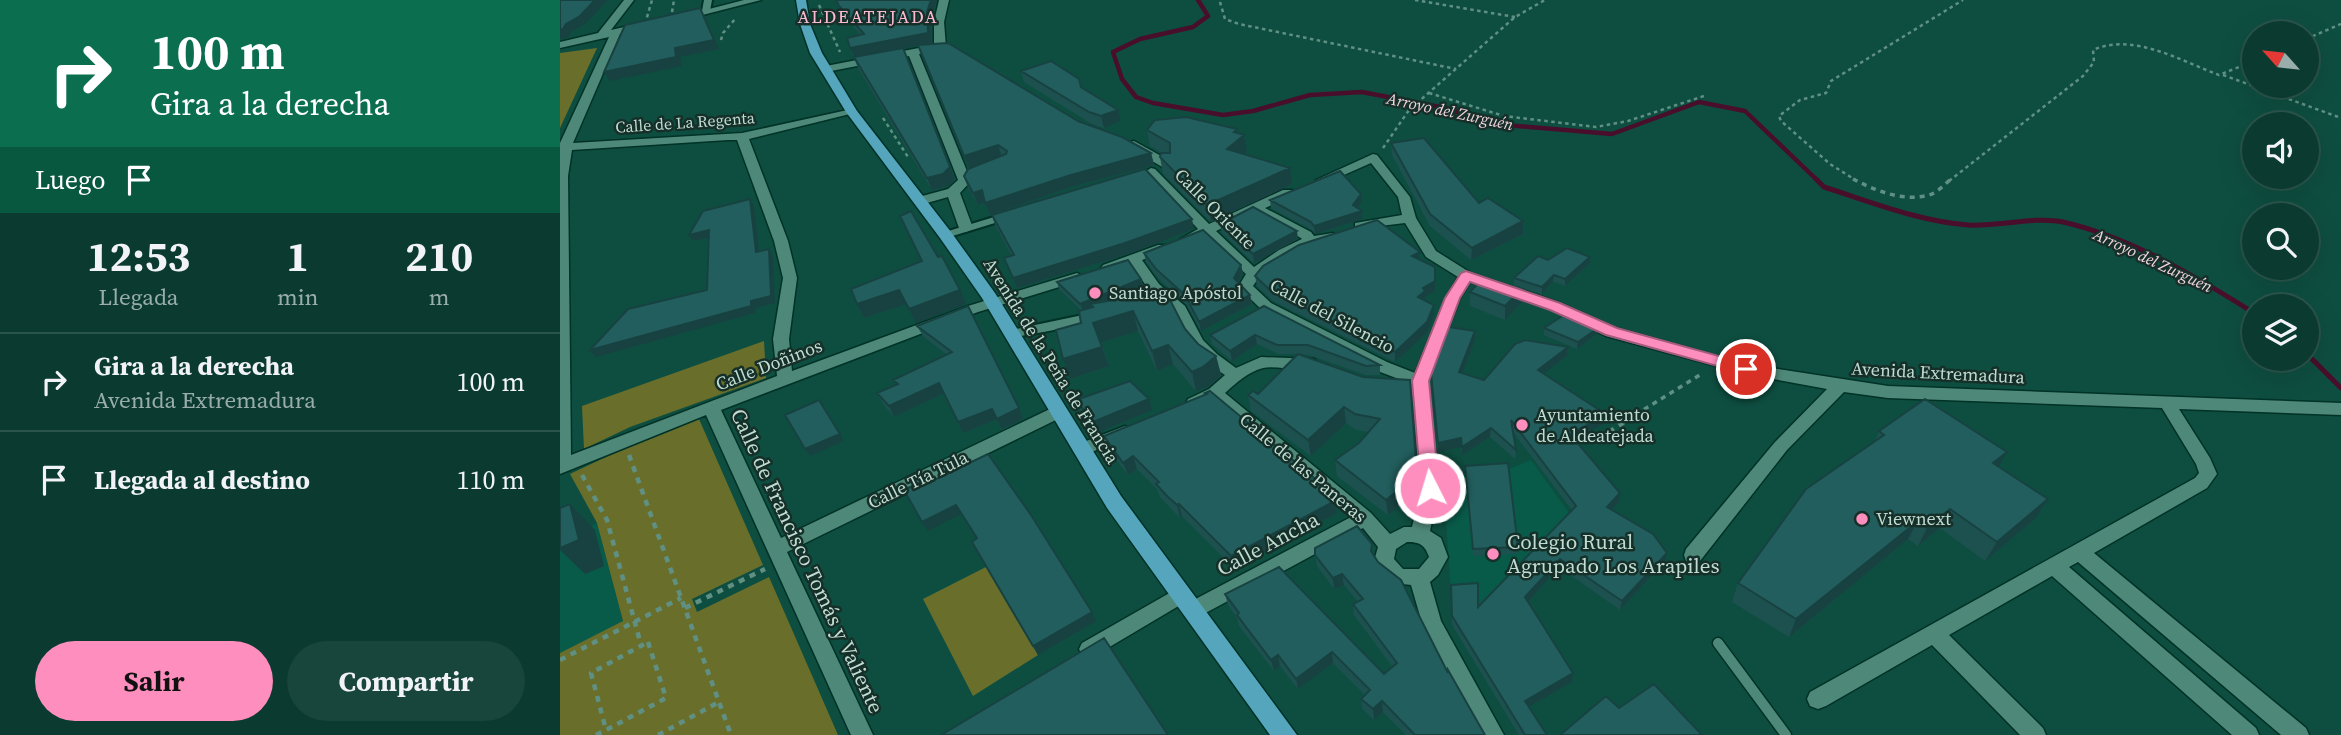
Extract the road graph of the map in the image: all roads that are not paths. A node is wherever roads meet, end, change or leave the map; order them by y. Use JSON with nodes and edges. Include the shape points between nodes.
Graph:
{"nodes":[{"id":1,"x":629,"y":0,"type":"edge"},
{"id":2,"x":756,"y":0,"type":"edge"},
{"id":3,"x":800,"y":0,"type":"edge"},
{"id":4,"x":944,"y":0,"type":"edge"},
{"id":5,"x":707,"y":6,"type":"edge"},
{"id":6,"x":670,"y":20,"type":"edge"},
{"id":7,"x":645,"y":26,"type":"edge"},
{"id":8,"x":616,"y":32,"type":"junction"},
{"id":9,"x":601,"y":36,"type":"junction"},
{"id":10,"x":560,"y":46,"type":"edge"},
{"id":11,"x":939,"y":47,"type":"junction"},
{"id":12,"x":955,"y":48,"type":"edge"},
{"id":13,"x":913,"y":52,"type":"junction"},
{"id":14,"x":826,"y":69,"type":"junction"},
{"id":15,"x":852,"y":112,"type":"junction"},
{"id":16,"x":742,"y":137,"type":"junction"},
{"id":17,"x":1119,"y":139,"type":"edge"},
{"id":18,"x":563,"y":146,"type":"edge"},
{"id":19,"x":1373,"y":158,"type":"joint"},
{"id":20,"x":976,"y":173,"type":"edge"},
{"id":21,"x":963,"y":177,"type":"junction"},
{"id":22,"x":953,"y":192,"type":"junction"},
{"id":23,"x":920,"y":201,"type":"junction"},
{"id":24,"x":1254,"y":208,"type":"junction"},
{"id":25,"x":1018,"y":212,"type":"edge"},
{"id":26,"x":1409,"y":218,"type":"junction"},
{"id":27,"x":966,"y":228,"type":"junction"},
{"id":28,"x":1208,"y":231,"type":"junction"},
{"id":29,"x":946,"y":235,"type":"junction"},
{"id":30,"x":1310,"y":241,"type":"junction"},
{"id":31,"x":1134,"y":259,"type":"junction"},
{"id":32,"x":1253,"y":273,"type":"junction"},
{"id":33,"x":1466,"y":276,"type":"junction"},
{"id":34,"x":1154,"y":287,"type":"junction"},
{"id":35,"x":993,"y":304,"type":"junction"},
{"id":36,"x":1011,"y":334,"type":"junction"},
{"id":37,"x":1313,"y":364,"type":"edge"},
{"id":38,"x":1235,"y":375,"type":"junction"},
{"id":39,"x":785,"y":379,"type":"junction"},
{"id":40,"x":1420,"y":381,"type":"junction"},
{"id":41,"x":1379,"y":383,"type":"edge"},
{"id":42,"x":1840,"y":386,"type":"junction"},
{"id":43,"x":1215,"y":393,"type":"junction"},
{"id":44,"x":2166,"y":401,"type":"junction"},
{"id":45,"x":711,"y":407,"type":"junction"},
{"id":46,"x":1179,"y":409,"type":"edge"},
{"id":47,"x":2341,"y":409,"type":"edge"},
{"id":48,"x":1058,"y":412,"type":"junction"},
{"id":49,"x":1143,"y":424,"type":"edge"},
{"id":50,"x":1082,"y":450,"type":"junction"},
{"id":51,"x":566,"y":464,"type":"edge"},
{"id":52,"x":1365,"y":518,"type":"junction"},
{"id":53,"x":1420,"y":534,"type":"junction"},
{"id":54,"x":1388,"y":545,"type":"junction"},
{"id":55,"x":2079,"y":551,"type":"junction"},
{"id":56,"x":780,"y":553,"type":"junction"},
{"id":57,"x":1693,"y":555,"type":"dead end"},
{"id":58,"x":2055,"y":568,"type":"junction"},
{"id":59,"x":1419,"y":578,"type":"junction"},
{"id":60,"x":1187,"y":603,"type":"junction"},
{"id":61,"x":1933,"y":633,"type":"junction"},
{"id":62,"x":1718,"y":643,"type":"dead end"},
{"id":63,"x":1070,"y":660,"type":"edge"},
{"id":64,"x":1818,"y":699,"type":"dead end"},
{"id":65,"x":862,"y":735,"type":"edge"},
{"id":66,"x":1285,"y":735,"type":"edge"},
{"id":67,"x":1493,"y":735,"type":"edge"},
{"id":68,"x":1786,"y":735,"type":"edge"},
{"id":69,"x":2035,"y":735,"type":"edge"},
{"id":70,"x":2248,"y":735,"type":"edge"},
{"id":71,"x":2298,"y":735,"type":"edge"}],
"edges":[{"from":1,"to":9,"type":"street"},
{"from":2,"to":5,"type":"street"},
{"from":3,"to":14,"type":"main road","name":"Avenida de la Peña de Francia","via":[[805,24]]},
{"from":4,"to":11,"type":"street"},
{"from":5,"to":6,"type":"street"},
{"from":7,"to":8,"type":"street"},
{"from":8,"to":9,"type":"street"},
{"from":8,"to":18,"type":"street"},
{"from":9,"to":10,"type":"street"},
{"from":11,"to":12,"type":"street"},
{"from":11,"to":13,"type":"street"},
{"from":13,"to":14,"type":"street"},
{"from":13,"to":21,"type":"street"},
{"from":14,"to":15,"type":"main road","name":"Avenida de la Peña de Francia"},
{"from":15,"to":16,"type":"street","name":"Calle de La Regenta"},
{"from":15,"to":23,"type":"main road","name":"Avenida de la Peña de Francia"},
{"from":16,"to":18,"type":"street","name":"Calle de La Regenta"},
{"from":16,"to":39,"type":"street","via":[[790,278],[781,340]]},
{"from":17,"to":28,"type":"street","name":"Calle Oriente","via":[[1168,165],[1146,173]]},
{"from":18,"to":51,"type":"street"},
{"from":19,"to":24,"type":"street","name":"Calle Doñinos"},
{"from":19,"to":26,"type":"street","name":"Avenida Extremadura","via":[[1404,197]]},
{"from":20,"to":21,"type":"street"},
{"from":21,"to":22,"type":"street","via":[[965,181]]},
{"from":22,"to":23,"type":"street"},
{"from":22,"to":27,"type":"street"},
{"from":23,"to":29,"type":"main road","name":"Avenida de la Peña de Francia"},
{"from":24,"to":28,"type":"street","name":"Calle Doñinos"},
{"from":24,"to":30,"type":"street"},
{"from":25,"to":27,"type":"street"},
{"from":26,"to":30,"type":"street","via":[[1374,222]]},
{"from":26,"to":33,"type":"street","name":"Avenida Extremadura","via":[[1431,254]]},
{"from":27,"to":29,"type":"street"},
{"from":28,"to":31,"type":"street","name":"Calle Doñinos"},
{"from":28,"to":32,"type":"street","name":"Calle Oriente"},
{"from":29,"to":35,"type":"main road","name":"Avenida de la Peña de Francia"},
{"from":30,"to":32,"type":"street"},
{"from":31,"to":34,"type":"street"},
{"from":31,"to":35,"type":"street","name":"Calle Doñinos"},
{"from":32,"to":40,"type":"street","name":"Calle del Silencio","via":[[1245,286],[1260,309]]},
{"from":33,"to":40,"type":"street"},
{"from":33,"to":42,"type":"street","name":"Avenida Extremadura","via":[[1555,306],[1611,331],[1718,361]]},
{"from":34,"to":36,"type":"street","via":[[1081,319]]},
{"from":34,"to":38,"type":"street","via":[[1180,309],[1211,358]]},
{"from":35,"to":36,"type":"main road","name":"Avenida de la Peña de Francia"},
{"from":35,"to":39,"type":"street","name":"Calle Doñinos"},
{"from":36,"to":48,"type":"main road","name":"Avenida de la Peña de Francia"},
{"from":37,"to":38,"type":"street","via":[[1261,362]]},
{"from":38,"to":43,"type":"street"},
{"from":39,"to":45,"type":"street","name":"Calle Doñinos"},
{"from":40,"to":41,"type":"street"},
{"from":40,"to":53,"type":"street","via":[[1430,488]]},
{"from":42,"to":44,"type":"street","name":"Avenida Extremadura","via":[[1938,396]]},
{"from":42,"to":57,"type":"street","via":[[1781,446]]},
{"from":43,"to":46,"type":"street"},
{"from":43,"to":52,"type":"street","name":"Calle de las Paneras"},
{"from":44,"to":47,"type":"street","name":"Avenida Extremadura"},
{"from":44,"to":55,"type":"street","via":[[2208,474],[2201,483]]},
{"from":45,"to":51,"type":"street","name":"Calle Doñinos"},
{"from":45,"to":56,"type":"street","name":"Calle de Francisco Tomás y Valiente"},
{"from":48,"to":50,"type":"main road","name":"Avenida de la Peña de Francia"},
{"from":48,"to":56,"type":"street","name":"Calle Tía Tula"},
{"from":49,"to":50,"type":"street"},
{"from":50,"to":60,"type":"main road","name":"Avenida de la Peña de Francia"},
{"from":52,"to":54,"type":"street","name":"Calle de las Paneras"},
{"from":52,"to":60,"type":"street","name":"Calle Ancha"},
{"from":53,"to":54,"type":"street","via":[[1404,535]]},
{"from":53,"to":59,"type":"street","via":[[1434,542],[1440,556],[1432,572]]},
{"from":54,"to":59,"type":"street","via":[[1384,561],[1398,576]]},
{"from":55,"to":58,"type":"street"},
{"from":55,"to":71,"type":"street"},
{"from":56,"to":65,"type":"street","name":"Calle de Francisco Tomás y Valiente"},
{"from":58,"to":61,"type":"street"},
{"from":58,"to":70,"type":"street"},
{"from":59,"to":67,"type":"street","via":[[1432,623]]},
{"from":60,"to":63,"type":"street","name":"Calle Ancha"},
{"from":60,"to":66,"type":"main road","name":"Avenida de la Peña de Francia"},
{"from":61,"to":64,"type":"street"},
{"from":61,"to":69,"type":"street"},
{"from":62,"to":68,"type":"lane"}]}
